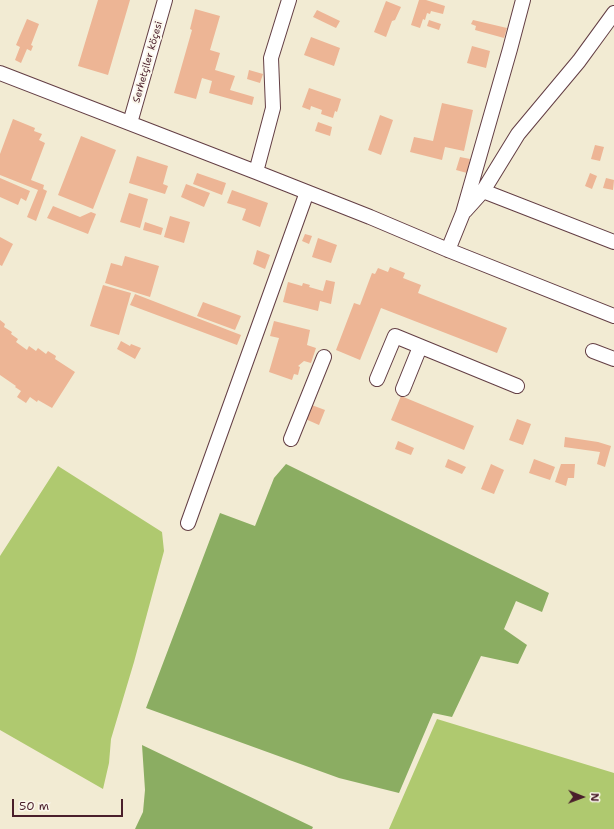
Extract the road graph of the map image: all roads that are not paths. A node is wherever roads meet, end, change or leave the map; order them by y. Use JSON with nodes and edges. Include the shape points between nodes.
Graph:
{"nodes":[{"id":1,"x":165,"y":0,"type":"edge"},
{"id":2,"x":289,"y":0,"type":"edge"},
{"id":3,"x":522,"y":0,"type":"edge"},
{"id":4,"x":614,"y":13,"type":"edge"},
{"id":5,"x":0,"y":73,"type":"edge"},
{"id":6,"x":130,"y":123,"type":"junction"},
{"id":7,"x":256,"y":172,"type":"junction"},
{"id":8,"x":483,"y":191,"type":"junction"},
{"id":9,"x":307,"y":192,"type":"junction"},
{"id":10,"x":464,"y":213,"type":"junction"},
{"id":11,"x":614,"y":242,"type":"edge"},
{"id":12,"x":448,"y":250,"type":"junction"},
{"id":13,"x":614,"y":316,"type":"edge"},
{"id":14,"x":420,"y":347,"type":"junction"},
{"id":15,"x":593,"y":351,"type":"dead end"},
{"id":16,"x":324,"y":357,"type":"dead end"},
{"id":17,"x":614,"y":359,"type":"edge"},
{"id":18,"x":377,"y":379,"type":"dead end"},
{"id":19,"x":517,"y":386,"type":"dead end"},
{"id":20,"x":403,"y":389,"type":"dead end"},
{"id":21,"x":291,"y":439,"type":"dead end"},
{"id":22,"x":188,"y":522,"type":"dead end"}],
"edges":[{"from":1,"to":6,"type":"street","name":"Serhetçiler köçesi"},
{"from":2,"to":7,"type":"street","via":[[271,58],[273,108]]},
{"from":3,"to":10,"type":"street"},
{"from":4,"to":8,"type":"street","via":[[579,61],[518,134]]},
{"from":5,"to":6,"type":"street"},
{"from":6,"to":7,"type":"street"},
{"from":7,"to":9,"type":"street"},
{"from":8,"to":10,"type":"street"},
{"from":8,"to":11,"type":"street"},
{"from":9,"to":12,"type":"street"},
{"from":9,"to":22,"type":"street"},
{"from":10,"to":12,"type":"street"},
{"from":12,"to":13,"type":"street"},
{"from":14,"to":18,"type":"street","via":[[395,336]]},
{"from":14,"to":19,"type":"street"},
{"from":14,"to":20,"type":"street"},
{"from":15,"to":17,"type":"street"},
{"from":16,"to":21,"type":"street"}]}
